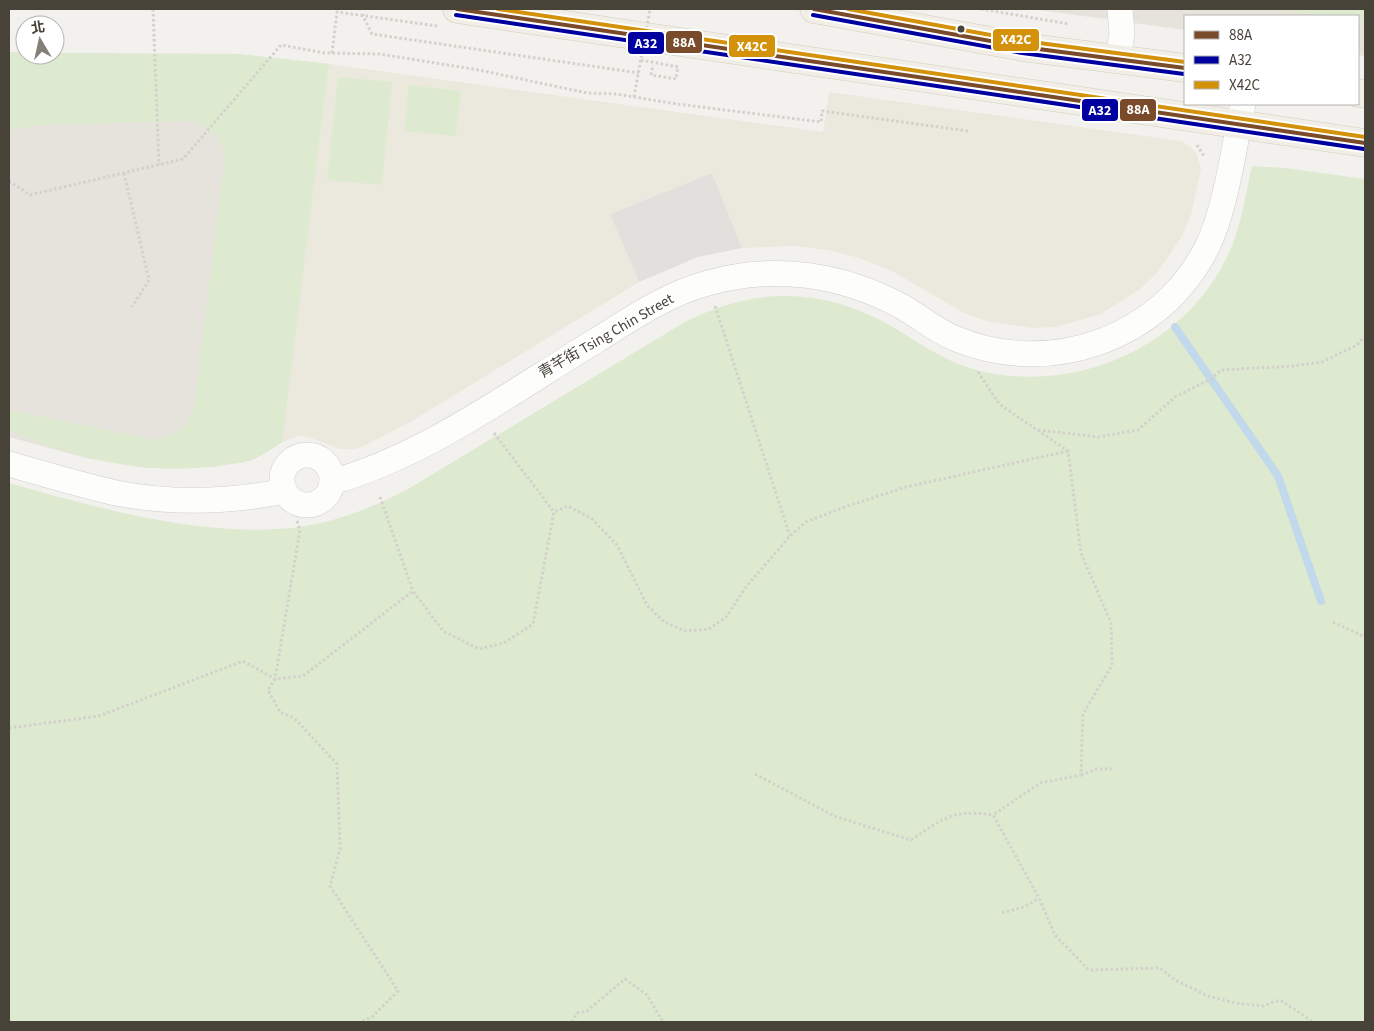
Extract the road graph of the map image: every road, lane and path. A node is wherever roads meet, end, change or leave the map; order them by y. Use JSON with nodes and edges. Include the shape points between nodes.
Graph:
{"nodes":[{"id":1,"x":154,"y":9,"type":"edge"},
{"id":2,"x":457,"y":9,"type":"edge"},
{"id":3,"x":650,"y":9,"type":"edge"},
{"id":4,"x":814,"y":9,"type":"edge"},
{"id":5,"x":981,"y":9,"type":"edge"},
{"id":6,"x":1120,"y":9,"type":"edge"},
{"id":7,"x":1079,"y":25,"type":"dead end"},
{"id":8,"x":332,"y":53,"type":"junction"},
{"id":9,"x":1118,"y":58,"type":"junction"},
{"id":10,"x":641,"y":60,"type":"junction"},
{"id":11,"x":1184,"y":68,"type":"edge"},
{"id":12,"x":639,"y":73,"type":"junction"},
{"id":13,"x":652,"y":75,"type":"dead end"},
{"id":14,"x":634,"y":97,"type":"junction"},
{"id":15,"x":1241,"y":114,"type":"edge"},
{"id":16,"x":968,"y":131,"type":"dead end"},
{"id":17,"x":1365,"y":143,"type":"edge"},
{"id":18,"x":159,"y":165,"type":"junction"},
{"id":19,"x":124,"y":173,"type":"junction"},
{"id":20,"x":9,"y":181,"type":"edge"},
{"id":21,"x":713,"y":302,"type":"dead end"},
{"id":22,"x":132,"y":307,"type":"dead end"},
{"id":23,"x":1365,"y":336,"type":"edge"},
{"id":24,"x":975,"y":368,"type":"dead end"},
{"id":25,"x":492,"y":430,"type":"dead end"},
{"id":26,"x":1036,"y":430,"type":"junction"},
{"id":27,"x":1068,"y":451,"type":"junction"},
{"id":28,"x":9,"y":464,"type":"edge"},
{"id":29,"x":332,"y":482,"type":"junction"},
{"id":30,"x":285,"y":491,"type":"junction"},
{"id":31,"x":380,"y":497,"type":"dead end"},
{"id":32,"x":554,"y":512,"type":"junction"},
{"id":33,"x":297,"y":520,"type":"dead end"},
{"id":34,"x":790,"y":536,"type":"junction"},
{"id":35,"x":414,"y":591,"type":"junction"},
{"id":36,"x":1333,"y":622,"type":"dead end"},
{"id":37,"x":1365,"y":636,"type":"edge"},
{"id":38,"x":275,"y":679,"type":"junction"},
{"id":39,"x":9,"y":728,"type":"edge"},
{"id":40,"x":1112,"y":769,"type":"dead end"},
{"id":41,"x":755,"y":774,"type":"dead end"},
{"id":42,"x":1081,"y":775,"type":"junction"},
{"id":43,"x":993,"y":815,"type":"junction"},
{"id":44,"x":1039,"y":898,"type":"junction"},
{"id":45,"x":1002,"y":913,"type":"dead end"},
{"id":46,"x":360,"y":1022,"type":"edge"},
{"id":47,"x":572,"y":1022,"type":"edge"},
{"id":48,"x":663,"y":1022,"type":"edge"},
{"id":49,"x":1313,"y":1022,"type":"edge"}],
"edges":[{"from":1,"to":18,"type":"path"},
{"from":2,"to":15,"type":"main road"},
{"from":3,"to":10,"type":"path","bridge":true},
{"from":4,"to":9,"type":"main road","via":[[1024,47]]},
{"from":5,"to":7,"type":"path"},
{"from":6,"to":9,"type":"street","via":[[1122,32]]},
{"from":8,"to":12,"type":"path","via":[[338,12],[361,14],[372,34]]},
{"from":8,"to":14,"type":"path","via":[[378,54],[479,70],[587,93]]},
{"from":8,"to":18,"type":"path","via":[[281,45],[183,159]]},
{"from":9,"to":11,"type":"main road"},
{"from":10,"to":12,"type":"path","bridge":true},
{"from":10,"to":13,"type":"path","bridge":true,"via":[[678,67],[676,79]]},
{"from":12,"to":14,"type":"path","bridge":true},
{"from":14,"to":16,"type":"path","via":[[821,122],[822,111]]},
{"from":15,"to":17,"type":"main road"},
{"from":15,"to":29,"type":"street","name":"青芊街 Tsing Chin Street","via":[[1217,222],[1207,248],[1193,270],[1158,310],[1112,338],[1086,348],[1059,353],[1005,353],[953,338],[896,303],[851,284],[794,274],[735,276],[706,283],[652,306],[425,444],[380,466]]},
{"from":18,"to":19,"type":"path"},
{"from":19,"to":20,"type":"path","via":[[30,195]]},
{"from":19,"to":22,"type":"path","via":[[149,280]]},
{"from":21,"to":34,"type":"path"},
{"from":23,"to":26,"type":"path","via":[[1357,345],[1322,362],[1221,370],[1211,379],[1175,397],[1138,430],[1098,436]]},
{"from":24,"to":26,"type":"path","via":[[999,404]]},
{"from":25,"to":32,"type":"path"},
{"from":26,"to":27,"type":"path"},
{"from":27,"to":34,"type":"path","via":[[906,488],[806,522]]},
{"from":27,"to":42,"type":"path","via":[[1081,553],[1111,623],[1112,665],[1083,714]]},
{"from":28,"to":30,"type":"street","via":[[116,493],[154,498],[230,499]]},
{"from":29,"to":30,"type":"street","via":[[325,496],[312,504],[296,502]]},
{"from":29,"to":30,"type":"street","via":[[322,460],[306,455],[285,467],[282,483]]},
{"from":31,"to":35,"type":"path"},
{"from":32,"to":34,"type":"path","via":[[568,506],[592,519],[617,545],[647,605],[664,622],[685,631],[709,629],[726,617]]},
{"from":32,"to":35,"type":"path","via":[[533,624],[504,643],[479,649],[443,631]]},
{"from":33,"to":38,"type":"path","via":[[300,530]]},
{"from":35,"to":38,"type":"path","via":[[303,676]]},
{"from":36,"to":37,"type":"path"},
{"from":38,"to":39,"type":"path","via":[[243,661],[99,716]]},
{"from":38,"to":46,"type":"path","via":[[268,690],[280,712],[294,718],[337,764],[340,849],[330,886],[398,992],[372,1017]]},
{"from":40,"to":42,"type":"path","via":[[1097,769]]},
{"from":41,"to":43,"type":"path","via":[[834,816],[911,840],[944,818],[969,812]]},
{"from":42,"to":43,"type":"path","via":[[1040,783]]},
{"from":43,"to":44,"type":"path"},
{"from":44,"to":45,"type":"path","via":[[1024,907]]},
{"from":44,"to":49,"type":"path","via":[[1055,935],[1089,970],[1160,968],[1175,980],[1208,996],[1263,1006],[1282,1001]]},
{"from":47,"to":48,"type":"path","via":[[577,1013],[587,1011],[625,980],[647,995]]}]}
